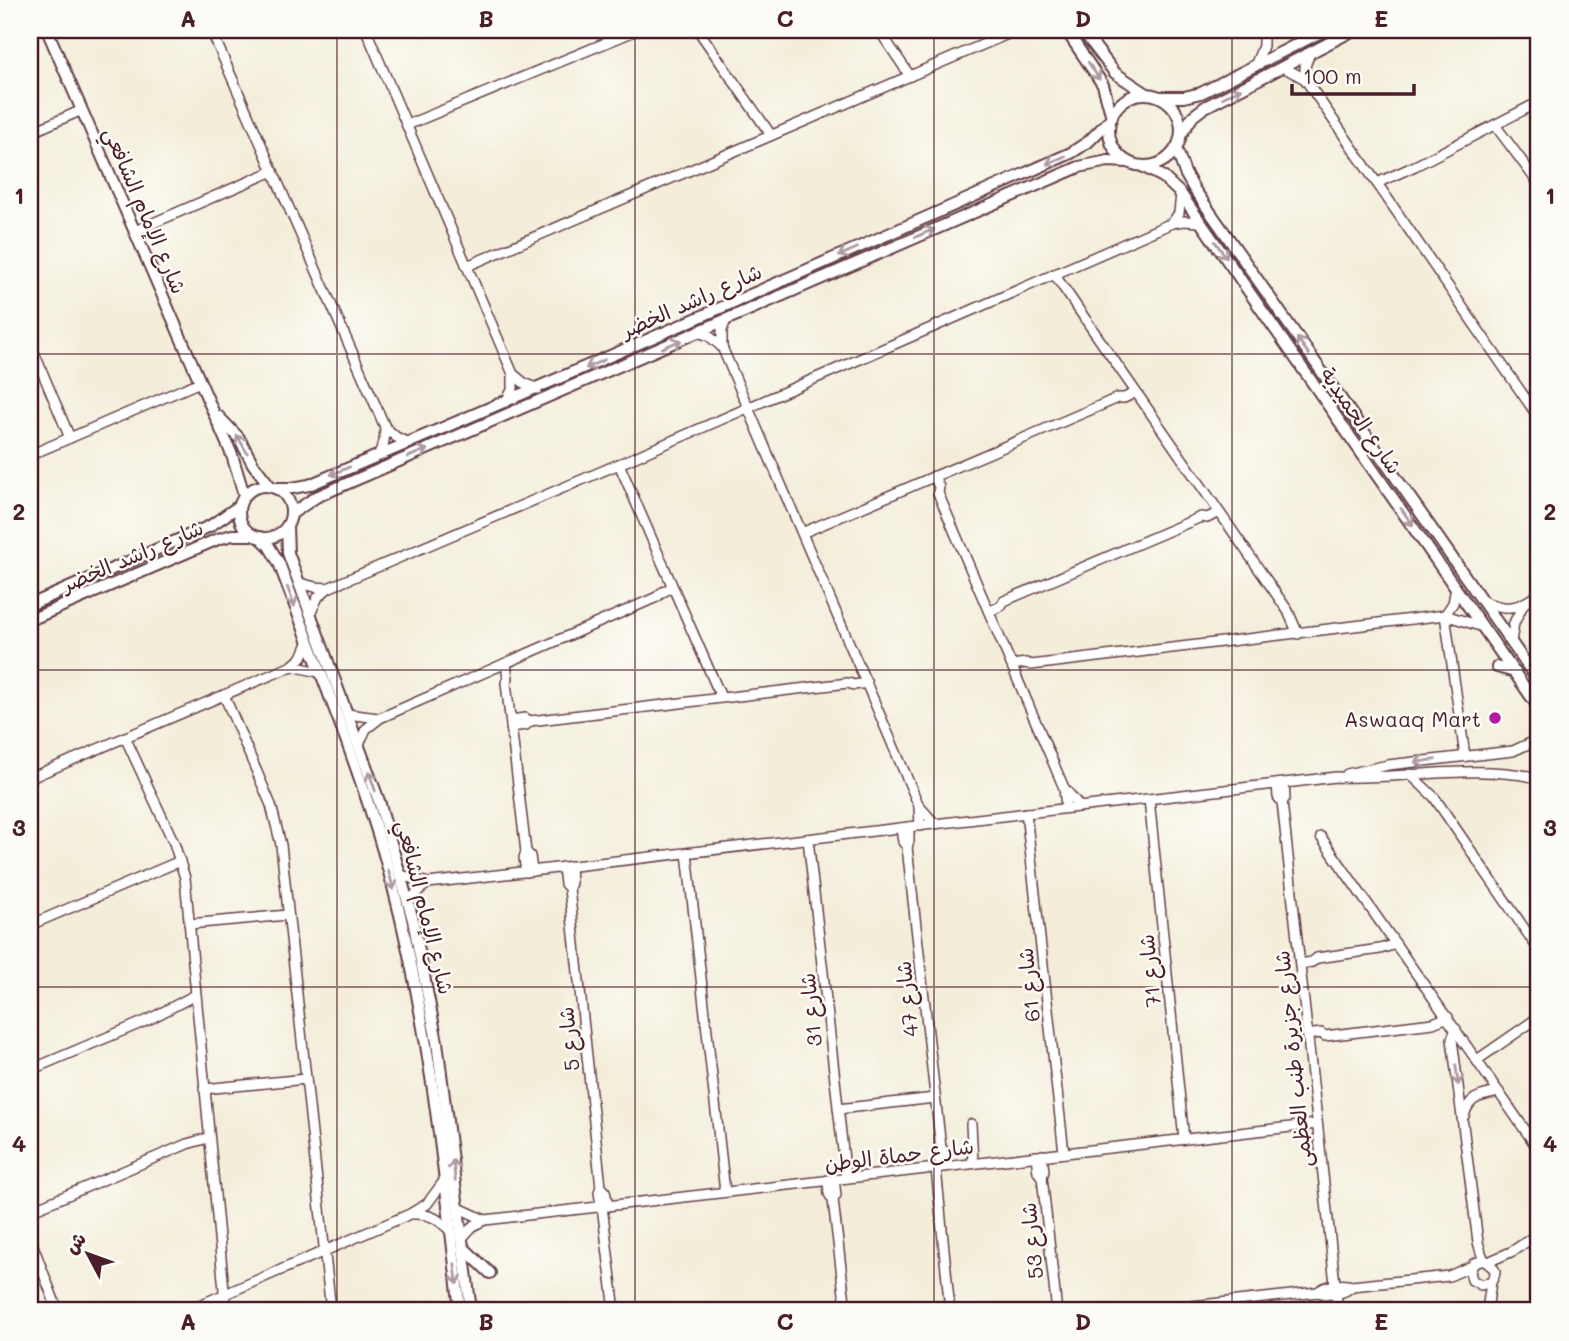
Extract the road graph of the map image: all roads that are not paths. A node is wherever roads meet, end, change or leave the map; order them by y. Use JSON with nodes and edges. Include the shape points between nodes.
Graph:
{"nodes":[{"id":1,"x":47,"y":30,"type":"edge"},
{"id":2,"x":211,"y":30,"type":"edge"},
{"id":3,"x":366,"y":30,"type":"edge"},
{"id":4,"x":637,"y":30,"type":"edge"},
{"id":5,"x":698,"y":30,"type":"edge"},
{"id":6,"x":878,"y":30,"type":"edge"},
{"id":7,"x":1017,"y":30,"type":"edge"},
{"id":8,"x":1066,"y":30,"type":"edge"},
{"id":9,"x":1082,"y":30,"type":"edge"},
{"id":10,"x":1263,"y":30,"type":"edge"},
{"id":11,"x":1285,"y":30,"type":"edge"},
{"id":12,"x":1325,"y":30,"type":"edge"},
{"id":13,"x":1354,"y":30,"type":"edge"},
{"id":14,"x":1307,"y":39,"type":"junction"},
{"id":15,"x":1310,"y":53,"type":"junction"},
{"id":16,"x":1255,"y":66,"type":"junction"},
{"id":17,"x":1283,"y":67,"type":"junction"},
{"id":18,"x":911,"y":76,"type":"junction"},
{"id":19,"x":1305,"y":79,"type":"junction"},
{"id":20,"x":1152,"y":95,"type":"junction"},
{"id":21,"x":1539,"y":102,"type":"edge"},
{"id":22,"x":82,"y":110,"type":"junction"},
{"id":23,"x":1111,"y":119,"type":"junction"},
{"id":24,"x":1498,"y":124,"type":"junction"},
{"id":25,"x":408,"y":127,"type":"junction"},
{"id":26,"x":30,"y":133,"type":"edge"},
{"id":27,"x":771,"y":135,"type":"junction"},
{"id":28,"x":1181,"y":136,"type":"junction"},
{"id":29,"x":1176,"y":148,"type":"junction"},
{"id":30,"x":1128,"y":162,"type":"junction"},
{"id":31,"x":1142,"y":166,"type":"junction"},
{"id":32,"x":273,"y":171,"type":"junction"},
{"id":33,"x":1539,"y":184,"type":"edge"},
{"id":34,"x":1379,"y":186,"type":"junction"},
{"id":35,"x":1181,"y":194,"type":"junction"},
{"id":36,"x":1201,"y":222,"type":"junction"},
{"id":37,"x":1172,"y":223,"type":"junction"},
{"id":38,"x":135,"y":231,"type":"junction"},
{"id":39,"x":467,"y":265,"type":"junction"},
{"id":40,"x":1054,"y":274,"type":"junction"},
{"id":41,"x":726,"y":320,"type":"junction"},
{"id":42,"x":698,"y":332,"type":"junction"},
{"id":43,"x":30,"y":343,"type":"edge"},
{"id":44,"x":722,"y":347,"type":"junction"},
{"id":45,"x":513,"y":374,"type":"junction"},
{"id":46,"x":200,"y":382,"type":"junction"},
{"id":47,"x":538,"y":388,"type":"junction"},
{"id":48,"x":1133,"y":390,"type":"junction"},
{"id":49,"x":506,"y":402,"type":"junction"},
{"id":50,"x":210,"y":405,"type":"junction"},
{"id":51,"x":748,"y":407,"type":"junction"},
{"id":52,"x":1539,"y":418,"type":"edge"},
{"id":53,"x":385,"y":427,"type":"junction"},
{"id":54,"x":70,"y":438,"type":"junction"},
{"id":55,"x":409,"y":443,"type":"junction"},
{"id":56,"x":30,"y":455,"type":"edge"},
{"id":57,"x":378,"y":456,"type":"junction"},
{"id":58,"x":619,"y":464,"type":"junction"},
{"id":59,"x":931,"y":478,"type":"junction"},
{"id":60,"x":273,"y":487,"type":"junction"},
{"id":61,"x":242,"y":501,"type":"junction"},
{"id":62,"x":1216,"y":510,"type":"junction"},
{"id":63,"x":289,"y":520,"type":"junction"},
{"id":64,"x":802,"y":533,"type":"junction"},
{"id":65,"x":256,"y":536,"type":"junction"},
{"id":66,"x":300,"y":583,"type":"junction"},
{"id":67,"x":328,"y":587,"type":"junction"},
{"id":68,"x":1457,"y":588,"type":"junction"},
{"id":69,"x":673,"y":591,"type":"junction"},
{"id":70,"x":1539,"y":594,"type":"edge"},
{"id":71,"x":1482,"y":601,"type":"junction"},
{"id":72,"x":30,"y":605,"type":"edge"},
{"id":73,"x":1523,"y":605,"type":"junction"},
{"id":74,"x":988,"y":608,"type":"junction"},
{"id":75,"x":311,"y":612,"type":"junction"},
{"id":76,"x":1445,"y":615,"type":"junction"},
{"id":77,"x":30,"y":620,"type":"edge"},
{"id":78,"x":1484,"y":628,"type":"junction"},
{"id":79,"x":1298,"y":634,"type":"junction"},
{"id":80,"x":1511,"y":642,"type":"junction"},
{"id":81,"x":308,"y":643,"type":"junction"},
{"id":82,"x":503,"y":665,"type":"junction"},
{"id":83,"x":292,"y":666,"type":"junction"},
{"id":84,"x":1497,"y":667,"type":"dead end"},
{"id":85,"x":1013,"y":668,"type":"junction"},
{"id":86,"x":319,"y":672,"type":"junction"},
{"id":87,"x":1515,"y":672,"type":"junction"},
{"id":88,"x":865,"y":680,"type":"junction"},
{"id":89,"x":1539,"y":682,"type":"edge"},
{"id":90,"x":224,"y":695,"type":"junction"},
{"id":91,"x":720,"y":697,"type":"junction"},
{"id":92,"x":1539,"y":708,"type":"edge"},
{"id":93,"x":347,"y":715,"type":"junction"},
{"id":94,"x":380,"y":718,"type":"junction"},
{"id":95,"x":511,"y":723,"type":"junction"},
{"id":96,"x":125,"y":737,"type":"junction"},
{"id":97,"x":1539,"y":739,"type":"edge"},
{"id":98,"x":359,"y":744,"type":"junction"},
{"id":99,"x":1465,"y":756,"type":"junction"},
{"id":100,"x":1441,"y":771,"type":"junction"},
{"id":101,"x":1410,"y":774,"type":"junction"},
{"id":102,"x":1336,"y":777,"type":"junction"},
{"id":103,"x":30,"y":778,"type":"edge"},
{"id":104,"x":1539,"y":778,"type":"edge"},
{"id":105,"x":1280,"y":783,"type":"junction"},
{"id":106,"x":1065,"y":788,"type":"junction"},
{"id":107,"x":1434,"y":797,"type":"junction"},
{"id":108,"x":1149,"y":799,"type":"junction"},
{"id":109,"x":919,"y":806,"type":"junction"},
{"id":110,"x":1080,"y":807,"type":"junction"},
{"id":111,"x":1066,"y":808,"type":"junction"},
{"id":112,"x":1026,"y":813,"type":"junction"},
{"id":113,"x":934,"y":824,"type":"junction"},
{"id":114,"x":920,"y":826,"type":"junction"},
{"id":115,"x":905,"y":827,"type":"junction"},
{"id":116,"x":1321,"y":837,"type":"dead end"},
{"id":117,"x":808,"y":839,"type":"junction"},
{"id":118,"x":687,"y":853,"type":"junction"},
{"id":119,"x":180,"y":861,"type":"junction"},
{"id":120,"x":566,"y":867,"type":"junction"},
{"id":121,"x":529,"y":871,"type":"junction"},
{"id":122,"x":401,"y":875,"type":"junction"},
{"id":123,"x":428,"y":883,"type":"junction"},
{"id":124,"x":408,"y":904,"type":"junction"},
{"id":125,"x":288,"y":915,"type":"junction"},
{"id":126,"x":189,"y":924,"type":"junction"},
{"id":127,"x":30,"y":925,"type":"edge"},
{"id":128,"x":1396,"y":944,"type":"junction"},
{"id":129,"x":1539,"y":950,"type":"edge"},
{"id":130,"x":1299,"y":960,"type":"junction"},
{"id":131,"x":196,"y":999,"type":"junction"},
{"id":132,"x":1448,"y":1017,"type":"junction"},
{"id":133,"x":1539,"y":1017,"type":"edge"},
{"id":134,"x":1456,"y":1029,"type":"junction"},
{"id":135,"x":1308,"y":1039,"type":"junction"},
{"id":136,"x":1477,"y":1060,"type":"junction"},
{"id":137,"x":30,"y":1070,"type":"edge"},
{"id":138,"x":306,"y":1079,"type":"junction"},
{"id":139,"x":204,"y":1090,"type":"junction"},
{"id":140,"x":1499,"y":1092,"type":"junction"},
{"id":141,"x":935,"y":1098,"type":"junction"},
{"id":142,"x":838,"y":1108,"type":"junction"},
{"id":143,"x":1463,"y":1121,"type":"junction"},
{"id":144,"x":971,"y":1124,"type":"dead end"},
{"id":145,"x":1317,"y":1124,"type":"junction"},
{"id":146,"x":208,"y":1138,"type":"junction"},
{"id":147,"x":1184,"y":1139,"type":"junction"},
{"id":148,"x":1539,"y":1150,"type":"edge"},
{"id":149,"x":1064,"y":1153,"type":"junction"},
{"id":150,"x":1039,"y":1156,"type":"junction"},
{"id":151,"x":973,"y":1163,"type":"junction"},
{"id":152,"x":941,"y":1167,"type":"junction"},
{"id":153,"x":846,"y":1178,"type":"junction"},
{"id":154,"x":831,"y":1180,"type":"junction"},
{"id":155,"x":444,"y":1181,"type":"junction"},
{"id":156,"x":725,"y":1192,"type":"junction"},
{"id":157,"x":604,"y":1206,"type":"junction"},
{"id":158,"x":459,"y":1209,"type":"junction"},
{"id":159,"x":30,"y":1211,"type":"edge"},
{"id":160,"x":410,"y":1214,"type":"junction"},
{"id":161,"x":485,"y":1220,"type":"junction"},
{"id":162,"x":451,"y":1232,"type":"junction"},
{"id":163,"x":1539,"y":1233,"type":"edge"},
{"id":164,"x":30,"y":1238,"type":"edge"},
{"id":165,"x":463,"y":1242,"type":"junction"},
{"id":166,"x":1478,"y":1242,"type":"junction"},
{"id":167,"x":31,"y":1247,"type":"edge"},
{"id":168,"x":325,"y":1251,"type":"junction"},
{"id":169,"x":1513,"y":1251,"type":"junction"},
{"id":170,"x":1487,"y":1261,"type":"junction"},
{"id":171,"x":1473,"y":1265,"type":"junction"},
{"id":172,"x":490,"y":1273,"type":"dead end"},
{"id":173,"x":1449,"y":1276,"type":"junction"},
{"id":174,"x":1493,"y":1277,"type":"junction"},
{"id":175,"x":1474,"y":1282,"type":"junction"},
{"id":176,"x":1335,"y":1289,"type":"junction"},
{"id":177,"x":225,"y":1295,"type":"junction"},
{"id":178,"x":1057,"y":1308,"type":"edge"},
{"id":179,"x":1204,"y":1308,"type":"edge"},
{"id":180,"x":1486,"y":1308,"type":"edge"},
{"id":181,"x":58,"y":1311,"type":"edge"},
{"id":182,"x":186,"y":1311,"type":"edge"},
{"id":183,"x":226,"y":1311,"type":"edge"},
{"id":184,"x":331,"y":1311,"type":"edge"},
{"id":185,"x":460,"y":1311,"type":"edge"},
{"id":186,"x":471,"y":1311,"type":"edge"},
{"id":187,"x":615,"y":1311,"type":"edge"},
{"id":188,"x":846,"y":1311,"type":"edge"},
{"id":189,"x":950,"y":1311,"type":"edge"},
{"id":190,"x":1147,"y":1311,"type":"edge"},
{"id":191,"x":1338,"y":1311,"type":"edge"}],
"edges":[{"from":1,"to":22,"type":"street","name":"شارع الإمام الشافعي"},
{"from":2,"to":32,"type":"street"},
{"from":3,"to":25,"type":"street"},
{"from":4,"to":25,"type":"street"},
{"from":5,"to":27,"type":"street"},
{"from":6,"to":18,"type":"street"},
{"from":7,"to":18,"type":"street"},
{"from":8,"to":23,"type":"street","one_way":true,"via":[[1103,85]]},
{"from":9,"to":20,"type":"street","via":[[1115,74]]},
{"from":10,"to":16,"type":"street"},
{"from":11,"to":14,"type":"street"},
{"from":12,"to":14,"type":"street"},
{"from":13,"to":15,"type":"street"},
{"from":14,"to":16,"type":"street"},
{"from":15,"to":17,"type":"street"},
{"from":15,"to":19,"type":"street"},
{"from":16,"to":20,"type":"street","via":[[1201,93]]},
{"from":17,"to":19,"type":"street"},
{"from":28,"to":17,"type":"street","one_way":true,"via":[[1193,116],[1205,107]]},
{"from":18,"to":27,"type":"street"},
{"from":19,"to":34,"type":"street"},
{"from":20,"to":23,"type":"street","via":[[1138,95],[1122,103]]},
{"from":20,"to":28,"type":"street","via":[[1176,112]]},
{"from":21,"to":24,"type":"street"},
{"from":22,"to":26,"type":"street"},
{"from":22,"to":38,"type":"street","name":"شارع الإمام الشافعي"},
{"from":23,"to":30,"type":"street","via":[[1114,149]]},
{"from":23,"to":47,"type":"street","name":"شارع راشد الخضر","one_way":true,"via":[[1071,153]]},
{"from":24,"to":33,"type":"street"},
{"from":24,"to":34,"type":"street"},
{"from":25,"to":39,"type":"street"},
{"from":27,"to":39,"type":"street"},
{"from":28,"to":29,"type":"street"},
{"from":29,"to":31,"type":"street","via":[[1162,162]]},
{"from":71,"to":29,"type":"street","name":"شارع الحميدية","one_way":true,"via":[[1194,189]]},
{"from":30,"to":31,"type":"street"},
{"from":41,"to":30,"type":"street","name":"شارع راشد الخضر","one_way":true,"via":[[1079,167]]},
{"from":31,"to":35,"type":"street","name":"شارع الحميدية"},
{"from":32,"to":38,"type":"street"},
{"from":32,"to":53,"type":"street"},
{"from":34,"to":52,"type":"street"},
{"from":35,"to":36,"type":"street","name":"شارع الحميدية"},
{"from":35,"to":37,"type":"street"},
{"from":36,"to":37,"type":"street"},
{"from":36,"to":68,"type":"street","name":"شارع الحميدية","one_way":true},
{"from":37,"to":40,"type":"street"},
{"from":38,"to":46,"type":"street","name":"شارع الإمام الشافعي"},
{"from":39,"to":45,"type":"street"},
{"from":40,"to":48,"type":"street"},
{"from":40,"to":51,"type":"street"},
{"from":41,"to":42,"type":"street","name":"شارع راشد الخضر"},
{"from":41,"to":44,"type":"street"},
{"from":42,"to":44,"type":"street"},
{"from":63,"to":42,"type":"street","name":"شارع راشد الخضر","one_way":true,"via":[[316,497]]},
{"from":43,"to":54,"type":"street"},
{"from":44,"to":51,"type":"street"},
{"from":45,"to":47,"type":"street"},
{"from":45,"to":49,"type":"street"},
{"from":46,"to":50,"type":"street","name":"شارع الإمام الشافعي"},
{"from":46,"to":54,"type":"street"},
{"from":47,"to":49,"type":"street","name":"شارع راشد الخضر"},
{"from":48,"to":59,"type":"street","via":[[1126,398]]},
{"from":48,"to":62,"type":"street"},
{"from":49,"to":55,"type":"street","name":"شارع راشد الخضر"},
{"from":60,"to":50,"type":"street","name":"شارع الإمام الشافعي","one_way":true},
{"from":50,"to":61,"type":"street","name":"شارع الإمام الشافعي","via":[[236,465]]},
{"from":51,"to":58,"type":"street"},
{"from":51,"to":64,"type":"street"},
{"from":53,"to":55,"type":"street"},
{"from":53,"to":57,"type":"street"},
{"from":54,"to":56,"type":"street"},
{"from":55,"to":57,"type":"street","name":"شارع راشد الخضر"},
{"from":57,"to":60,"type":"street","name":"شارع راشد الخضر","one_way":true,"via":[[309,485]]},
{"from":58,"to":67,"type":"street"},
{"from":58,"to":69,"type":"street"},
{"from":59,"to":64,"type":"street"},
{"from":59,"to":74,"type":"street","via":[[939,487]]},
{"from":60,"to":61,"type":"street","via":[[259,486]]},
{"from":60,"to":63,"type":"street","via":[[289,501]]},
{"from":61,"to":65,"type":"street","via":[[242,526]]},
{"from":61,"to":72,"type":"street","name":"شارع راشد الخضر","via":[[210,526]]},
{"from":62,"to":74,"type":"street","via":[[1207,518],[998,600]]},
{"from":62,"to":79,"type":"street","via":[[1288,611]]},
{"from":63,"to":65,"type":"street","via":[[275,536]]},
{"from":63,"to":66,"type":"street","name":"شارع الإمام الشافعي","via":[[288,554]]},
{"from":64,"to":88,"type":"street"},
{"from":65,"to":77,"type":"street","name":"شارع راشد الخضر","via":[[218,539]]},
{"from":65,"to":81,"type":"street","name":"شارع الإمام الشافعي","one_way":true,"via":[[276,557]]},
{"from":66,"to":67,"type":"street"},
{"from":66,"to":75,"type":"street","name":"شارع الإمام الشافعي"},
{"from":67,"to":75,"type":"street"},
{"from":68,"to":76,"type":"street"},
{"from":68,"to":78,"type":"street","name":"شارع الحميدية"},
{"from":69,"to":82,"type":"street"},
{"from":69,"to":91,"type":"street"},
{"from":70,"to":73,"type":"street"},
{"from":71,"to":73,"type":"street","via":[[1502,608]]},
{"from":71,"to":80,"type":"street","name":"شارع الحميدية"},
{"from":73,"to":80,"type":"street"},
{"from":74,"to":85,"type":"street"},
{"from":75,"to":93,"type":"street","name":"شارع الإمام الشافعي"},
{"from":76,"to":78,"type":"street"},
{"from":76,"to":79,"type":"street"},
{"from":76,"to":99,"type":"street"},
{"from":78,"to":87,"type":"street","name":"شارع الحميدية"},
{"from":79,"to":85,"type":"street"},
{"from":80,"to":89,"type":"street","name":"شارع الحميدية"},
{"from":81,"to":83,"type":"street"},
{"from":81,"to":86,"type":"street","name":"شارع الإمام الشافعي"},
{"from":82,"to":94,"type":"street"},
{"from":82,"to":95,"type":"street"},
{"from":83,"to":86,"type":"street"},
{"from":83,"to":90,"type":"street"},
{"from":84,"to":87,"type":"street"},
{"from":85,"to":106,"type":"street"},
{"from":86,"to":155,"type":"street","name":"شارع الإمام الشافعي","one_way":true,"via":[[369,804],[402,923],[426,1044]]},
{"from":87,"to":92,"type":"street","name":"شارع الحميدية"},
{"from":88,"to":91,"type":"street","via":[[854,685]]},
{"from":88,"to":109,"type":"street"},
{"from":90,"to":96,"type":"street"},
{"from":90,"to":125,"type":"street","via":[[275,818]]},
{"from":91,"to":95,"type":"street"},
{"from":93,"to":94,"type":"street"},
{"from":93,"to":98,"type":"street","name":"شارع الإمام الشافعي"},
{"from":94,"to":98,"type":"street","via":[[366,729]]},
{"from":95,"to":121,"type":"street"},
{"from":96,"to":103,"type":"street"},
{"from":96,"to":119,"type":"street"},
{"from":97,"to":99,"type":"street","via":[[1513,751]]},
{"from":122,"to":98,"type":"street","name":"شارع الإمام الشافعي","one_way":true},
{"from":99,"to":102,"type":"street","one_way":true,"via":[[1375,767]]},
{"from":100,"to":101,"type":"street"},
{"from":100,"to":104,"type":"street","via":[[1490,770]]},
{"from":100,"to":107,"type":"street","via":[[1433,786]]},
{"from":101,"to":102,"type":"street"},
{"from":101,"to":107,"type":"street"},
{"from":102,"to":105,"type":"street"},
{"from":105,"to":108,"type":"street"},
{"from":105,"to":130,"type":"street","name":"شارع جزيرة طنب العظمى"},
{"from":106,"to":110,"type":"street"},
{"from":106,"to":111,"type":"street"},
{"from":107,"to":129,"type":"street"},
{"from":108,"to":110,"type":"street"},
{"from":108,"to":147,"type":"street","name":"شارع 71"},
{"from":109,"to":113,"type":"street"},
{"from":109,"to":114,"type":"street"},
{"from":110,"to":111,"type":"street"},
{"from":111,"to":112,"type":"street"},
{"from":112,"to":113,"type":"street"},
{"from":112,"to":149,"type":"street","name":"شارع 61"},
{"from":113,"to":114,"type":"street"},
{"from":114,"to":115,"type":"street"},
{"from":115,"to":117,"type":"street"},
{"from":115,"to":141,"type":"street","name":"شارع 47","via":[[903,842]]},
{"from":116,"to":128,"type":"street"},
{"from":117,"to":118,"type":"street"},
{"from":117,"to":142,"type":"street","name":"شارع 31"},
{"from":118,"to":120,"type":"street"},
{"from":118,"to":156,"type":"street"},
{"from":119,"to":126,"type":"street"},
{"from":119,"to":127,"type":"street"},
{"from":120,"to":121,"type":"street"},
{"from":120,"to":157,"type":"street","name":"شارع 5","via":[[564,882],[569,888]]},
{"from":121,"to":123,"type":"street"},
{"from":122,"to":123,"type":"street"},
{"from":122,"to":124,"type":"street","name":"شارع الإمام الشافعي"},
{"from":123,"to":124,"type":"street"},
{"from":158,"to":124,"type":"street","name":"شارع الإمام الشافعي","one_way":true,"via":[[437,1042]]},
{"from":125,"to":126,"type":"street"},
{"from":125,"to":138,"type":"street"},
{"from":126,"to":131,"type":"street"},
{"from":128,"to":130,"type":"street","via":[[1314,962]]},
{"from":128,"to":132,"type":"street"},
{"from":130,"to":135,"type":"street","name":"شارع جزيرة طنب العظمى"},
{"from":131,"to":137,"type":"street"},
{"from":131,"to":139,"type":"street"},
{"from":132,"to":134,"type":"street"},
{"from":132,"to":135,"type":"street","via":[[1433,1023]]},
{"from":133,"to":136,"type":"street"},
{"from":134,"to":136,"type":"street"},
{"from":134,"to":143,"type":"street","one_way":true,"via":[[1452,1039]]},
{"from":135,"to":145,"type":"street","name":"شارع جزيرة طنب العظمى"},
{"from":136,"to":140,"type":"street"},
{"from":138,"to":139,"type":"street"},
{"from":138,"to":168,"type":"street"},
{"from":139,"to":146,"type":"street"},
{"from":140,"to":143,"type":"street","via":[[1475,1097]]},
{"from":140,"to":148,"type":"street"},
{"from":141,"to":142,"type":"street"},
{"from":141,"to":152,"type":"street","name":"شارع 47","via":[[945,1152]]},
{"from":142,"to":153,"type":"street","name":"شارع 31"},
{"from":143,"to":166,"type":"street"},
{"from":144,"to":151,"type":"street"},
{"from":145,"to":147,"type":"street","name":"شارع حماة الوطن"},
{"from":145,"to":176,"type":"street","name":"شارع جزيرة طنب العظمى"},
{"from":146,"to":159,"type":"street"},
{"from":146,"to":177,"type":"street"},
{"from":147,"to":149,"type":"street","name":"شارع حماة الوطن"},
{"from":149,"to":150,"type":"street","name":"شارع حماة الوطن"},
{"from":150,"to":151,"type":"street","name":"شارع حماة الوطن"},
{"from":150,"to":178,"type":"street","name":"شارع 53"},
{"from":151,"to":152,"type":"street","name":"شارع حماة الوطن"},
{"from":152,"to":153,"type":"street","name":"شارع حماة الوطن"},
{"from":152,"to":189,"type":"street","name":"شارع 47"},
{"from":153,"to":154,"type":"street","name":"شارع حماة الوطن"},
{"from":154,"to":156,"type":"street","name":"شارع حماة الوطن"},
{"from":154,"to":188,"type":"street"},
{"from":155,"to":160,"type":"street","via":[[427,1204]]},
{"from":155,"to":162,"type":"street","name":"شارع الإمام الشافعي"},
{"from":156,"to":157,"type":"street","name":"شارع حماة الوطن"},
{"from":157,"to":161,"type":"street","name":"شارع حماة الوطن"},
{"from":157,"to":187,"type":"street","name":"شارع 5"},
{"from":158,"to":161,"type":"street","name":"شارع حماة الوطن"},
{"from":158,"to":165,"type":"street","name":"شارع الإمام الشافعي"},
{"from":160,"to":162,"type":"street","via":[[428,1215]]},
{"from":160,"to":168,"type":"street"},
{"from":161,"to":165,"type":"street","via":[[473,1226]]},
{"from":162,"to":185,"type":"street","name":"شارع الإمام الشافعي","one_way":true},
{"from":163,"to":169,"type":"street"},
{"from":164,"to":167,"type":"street"},
{"from":165,"to":172,"type":"street"},
{"from":165,"to":186,"type":"street","name":"شارع الإمام الشافعي"},
{"from":166,"to":170,"type":"street"},
{"from":166,"to":171,"type":"street"},
{"from":167,"to":181,"type":"street"},
{"from":168,"to":177,"type":"street"},
{"from":168,"to":184,"type":"street"},
{"from":169,"to":170,"type":"street"},
{"from":169,"to":174,"type":"street"},
{"from":170,"to":171,"type":"street"},
{"from":170,"to":174,"type":"street","via":[[1493,1266]]},
{"from":171,"to":173,"type":"street"},
{"from":171,"to":175,"type":"street","via":[[1470,1276]]},
{"from":173,"to":175,"type":"street"},
{"from":173,"to":176,"type":"street"},
{"from":174,"to":175,"type":"street","via":[[1481,1285]]},
{"from":174,"to":180,"type":"street"},
{"from":175,"to":180,"type":"street"},
{"from":176,"to":179,"type":"street"},
{"from":176,"to":191,"type":"street","name":"شارع جزيرة طنب العظمى"},
{"from":177,"to":182,"type":"street"},
{"from":177,"to":183,"type":"street"},
{"from":179,"to":190,"type":"street"}]}
